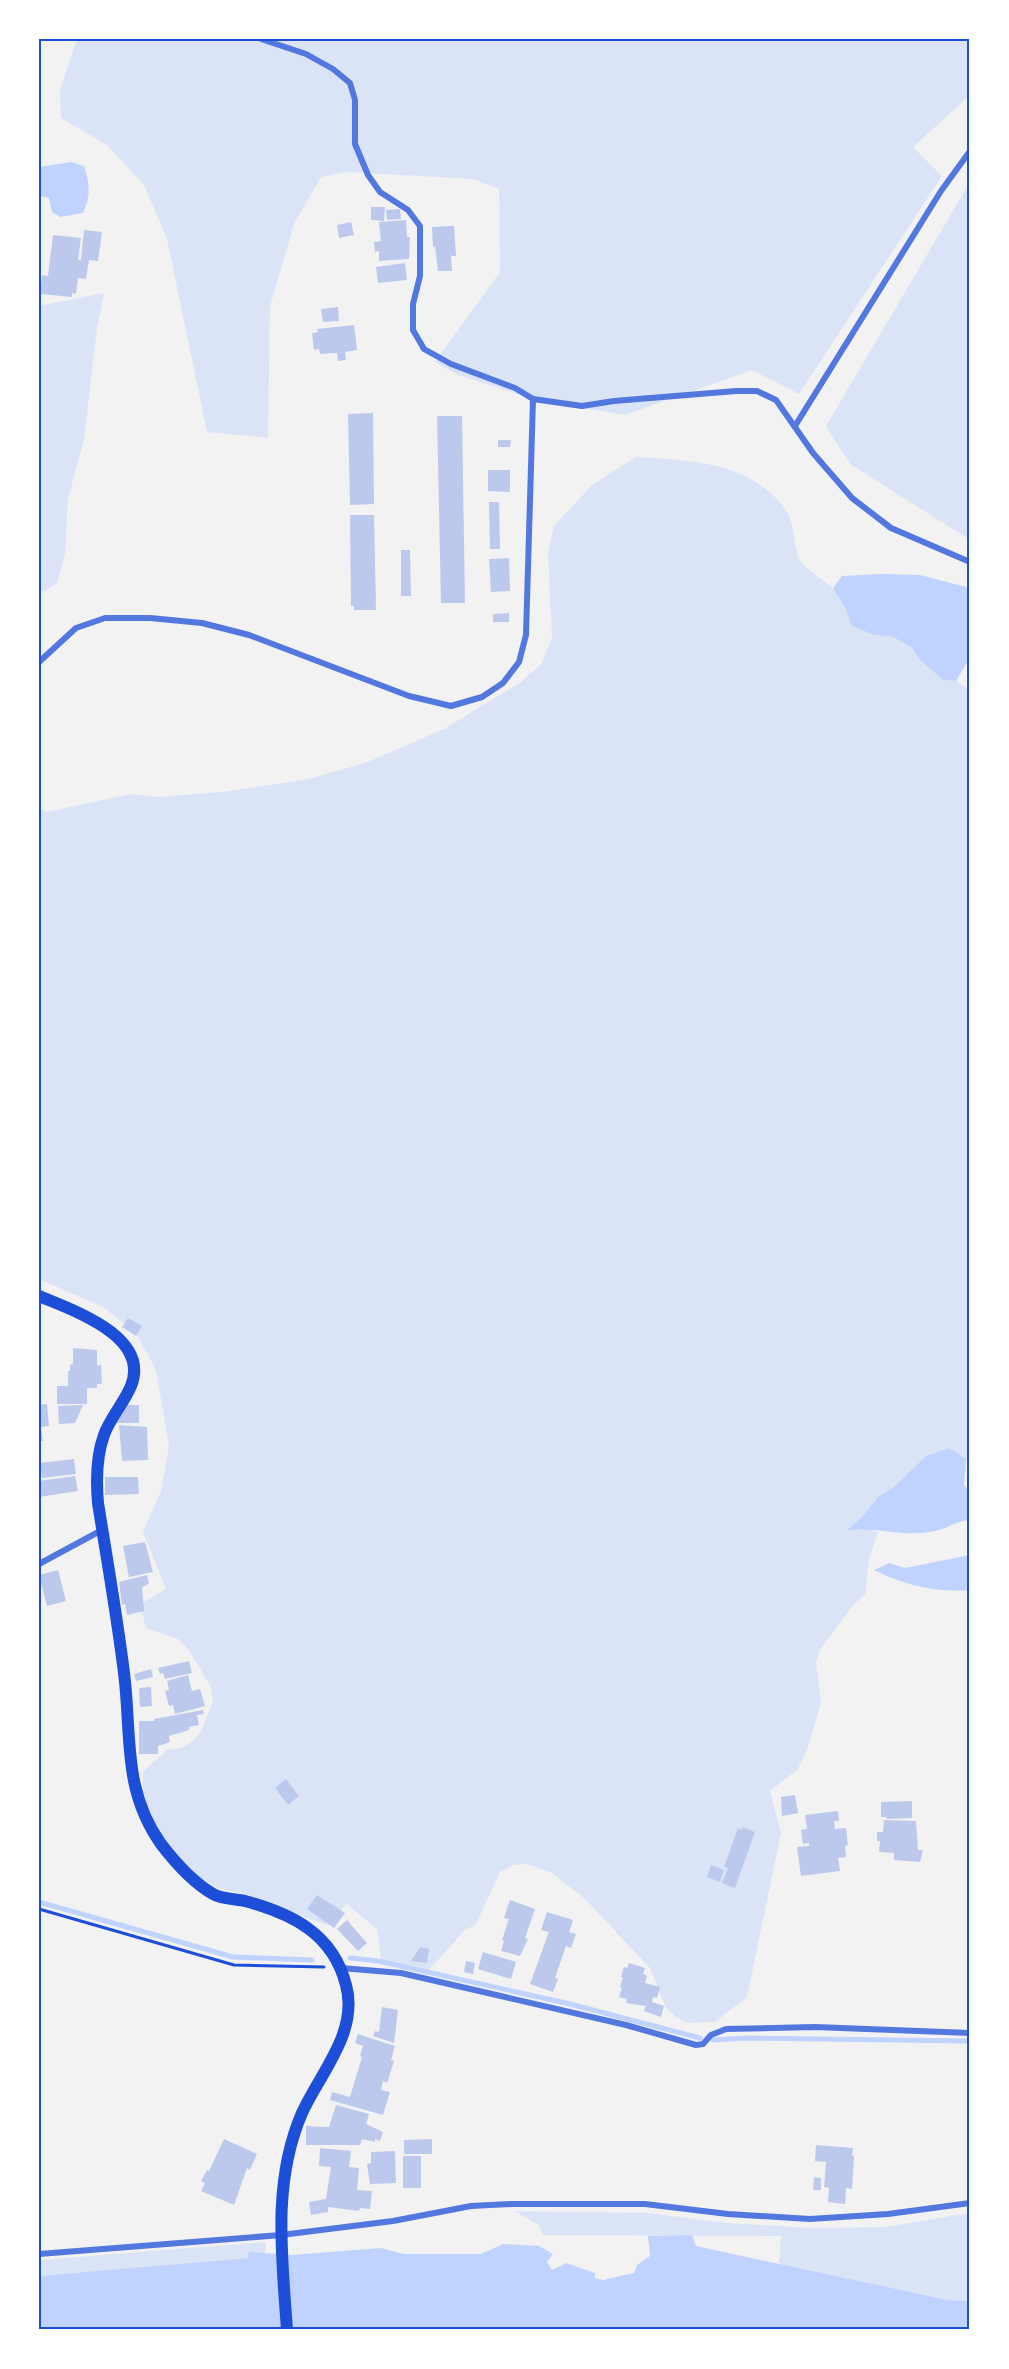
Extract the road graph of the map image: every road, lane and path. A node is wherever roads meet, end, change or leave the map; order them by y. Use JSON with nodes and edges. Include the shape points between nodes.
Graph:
{"nodes":[{"id":1,"x":261,"y":39,"type":"edge"},
{"id":2,"x":970,"y":151,"type":"edge"},
{"id":3,"x":533,"y":399,"type":"junction"},
{"id":4,"x":795,"y":426,"type":"junction"},
{"id":5,"x":970,"y":562,"type":"edge"},
{"id":6,"x":39,"y":662,"type":"edge"},
{"id":7,"x":39,"y":1296,"type":"edge"},
{"id":8,"x":102,"y":1530,"type":"junction"},
{"id":9,"x":39,"y":1564,"type":"edge"},
{"id":10,"x":39,"y":1908,"type":"edge"},
{"id":11,"x":341,"y":1968,"type":"junction"},
{"id":12,"x":970,"y":2033,"type":"edge"},
{"id":13,"x":970,"y":2203,"type":"edge"},
{"id":14,"x":281,"y":2235,"type":"junction"},
{"id":15,"x":39,"y":2254,"type":"edge"},
{"id":16,"x":287,"y":2330,"type":"edge"}],
"edges":[{"from":1,"to":3,"type":"street","via":[[306,54],[350,83],[355,100],[355,144],[368,175],[380,192],[408,210],[420,226],[420,276],[412,304],[413,330],[424,349]]},
{"from":2,"to":4,"type":"street"},
{"from":3,"to":4,"type":"street","via":[[582,406],[757,392],[776,400]]},
{"from":3,"to":6,"type":"street","via":[[526,635],[519,662],[503,683],[482,698],[452,706],[410,696],[249,635],[202,623],[150,618],[105,618],[76,628]]},
{"from":4,"to":5,"type":"street","via":[[852,498],[891,528]]},
{"from":7,"to":8,"type":"main road","via":[[100,1324],[119,1338],[131,1358],[132,1384],[104,1433],[98,1455],[96,1478]]},
{"from":8,"to":9,"type":"street"},
{"from":8,"to":11,"type":"main road","via":[[125,1677],[128,1749],[144,1814],[161,1844],[214,1895],[284,1915],[309,1928],[335,1954]]},
{"from":10,"to":11,"type":"path","via":[[234,1965]]},
{"from":11,"to":12,"type":"street","via":[[401,1973],[696,2045],[726,2029],[815,2027]]},
{"from":11,"to":14,"type":"main road","via":[[347,1988],[346,2024],[291,2141]]},
{"from":13,"to":14,"type":"street","via":[[810,2219],[645,2204],[512,2204],[471,2206],[393,2221]]},
{"from":14,"to":15,"type":"street"},
{"from":14,"to":16,"type":"main road"}]}
